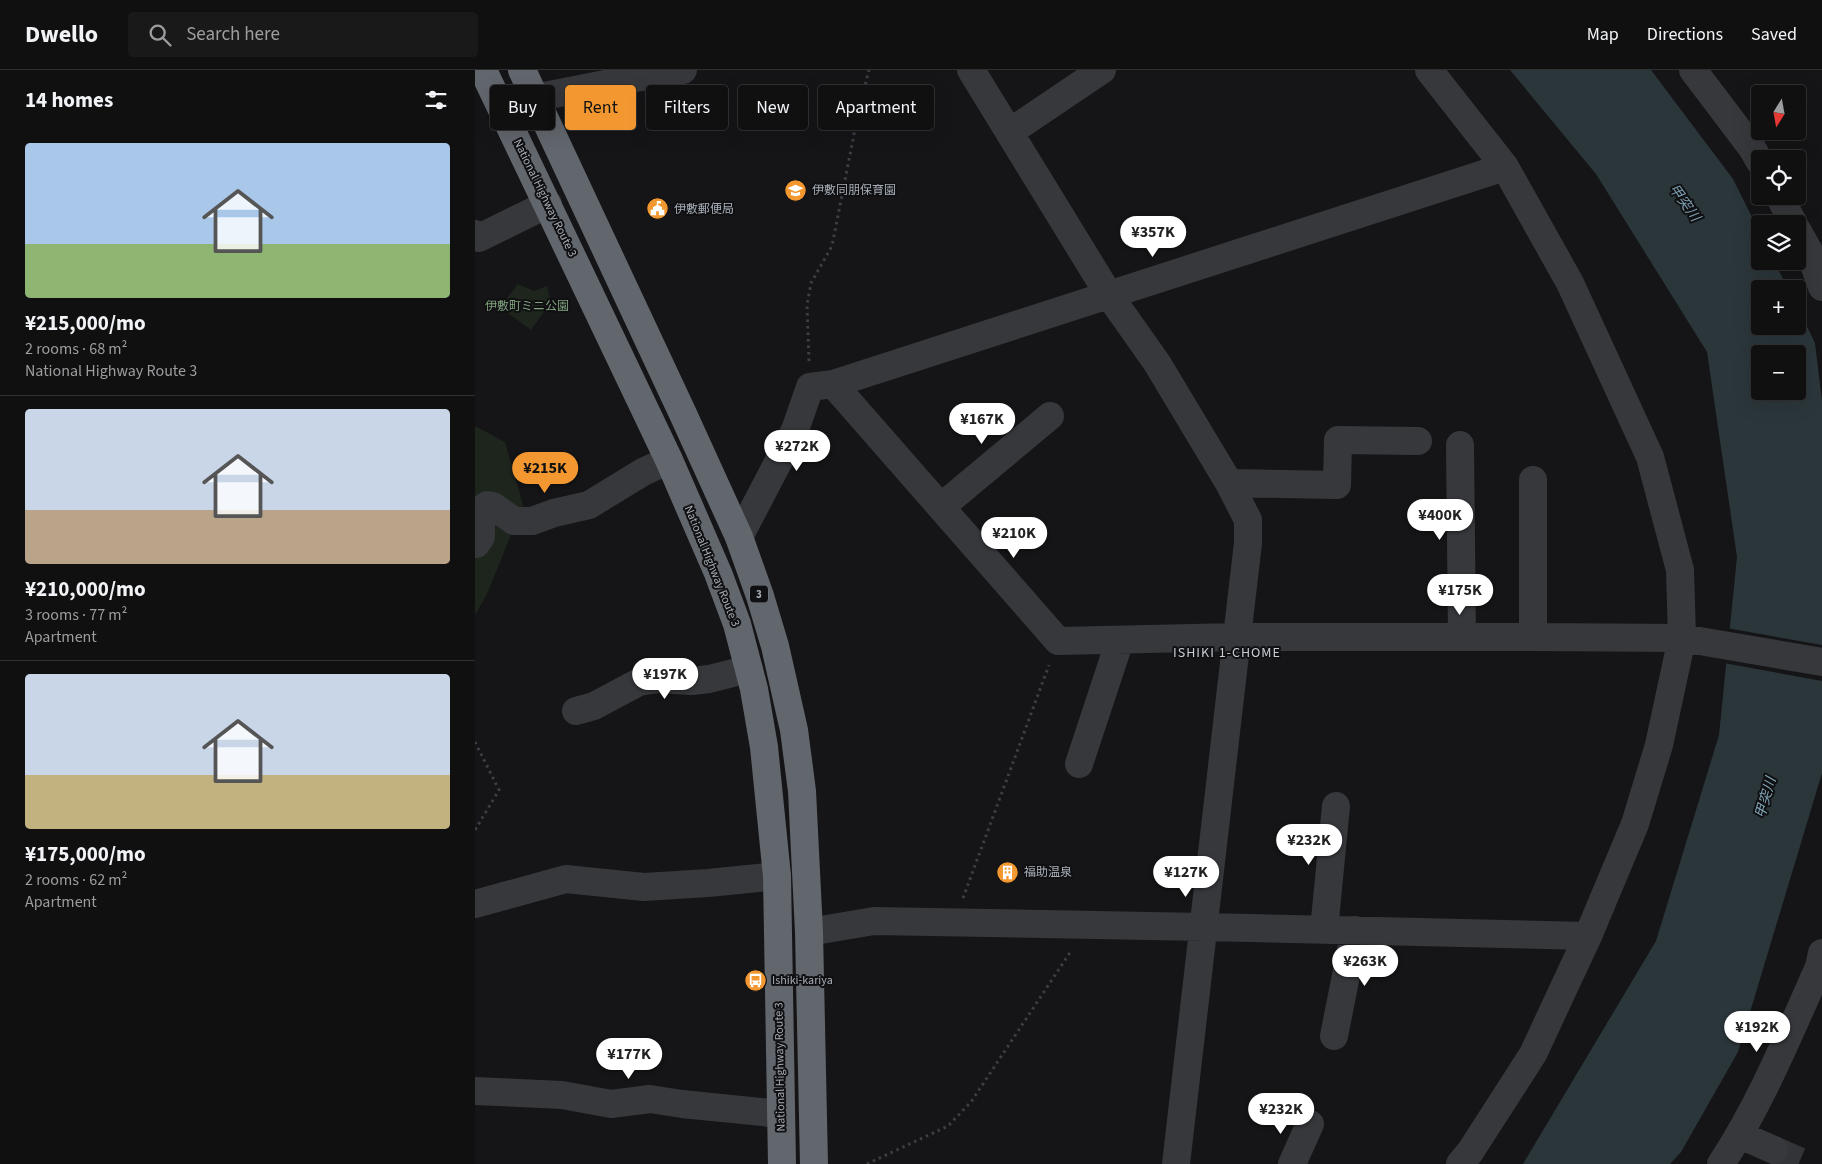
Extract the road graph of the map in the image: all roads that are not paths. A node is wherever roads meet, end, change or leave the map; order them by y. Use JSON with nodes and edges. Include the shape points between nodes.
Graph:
{"nodes":[{"id":1,"x":483,"y":70,"type":"edge"},
{"id":2,"x":522,"y":70,"type":"edge"},
{"id":3,"x":683,"y":70,"type":"edge"},
{"id":4,"x":971,"y":70,"type":"edge"},
{"id":5,"x":1102,"y":70,"type":"edge"},
{"id":6,"x":1429,"y":70,"type":"edge"},
{"id":7,"x":1693,"y":70,"type":"edge"},
{"id":8,"x":528,"y":85,"type":"edge"},
{"id":9,"x":555,"y":94,"type":"edge"},
{"id":10,"x":549,"y":130,"type":"edge"},
{"id":11,"x":1010,"y":132,"type":"junction"},
{"id":12,"x":1754,"y":150,"type":"edge"},
{"id":13,"x":1505,"y":167,"type":"junction"},
{"id":14,"x":548,"y":204,"type":"junction"},
{"id":15,"x":475,"y":234,"type":"edge"},
{"id":16,"x":1806,"y":246,"type":"edge"},
{"id":17,"x":1822,"y":287,"type":"edge"},
{"id":18,"x":1109,"y":295,"type":"junction"},
{"id":19,"x":822,"y":385,"type":"junction"},
{"id":20,"x":1050,"y":416,"type":"dead end"},
{"id":21,"x":1418,"y":440,"type":"dead end"},
{"id":22,"x":1461,"y":445,"type":"dead end"},
{"id":23,"x":669,"y":460,"type":"junction"},
{"id":24,"x":1533,"y":480,"type":"dead end"},
{"id":25,"x":1229,"y":483,"type":"junction"},
{"id":26,"x":941,"y":507,"type":"junction"},
{"id":27,"x":739,"y":537,"type":"junction"},
{"id":28,"x":476,"y":544,"type":"edge"},
{"id":29,"x":1237,"y":637,"type":"junction"},
{"id":30,"x":1462,"y":637,"type":"junction"},
{"id":31,"x":1533,"y":637,"type":"junction"},
{"id":32,"x":1682,"y":638,"type":"junction"},
{"id":33,"x":1120,"y":640,"type":"junction"},
{"id":34,"x":1822,"y":662,"type":"edge"},
{"id":35,"x":749,"y":669,"type":"junction"},
{"id":36,"x":576,"y":711,"type":"dead end"},
{"id":37,"x":1079,"y":764,"type":"dead end"},
{"id":38,"x":1336,"y":806,"type":"dead end"},
{"id":39,"x":777,"y":876,"type":"junction"},
{"id":40,"x":475,"y":904,"type":"edge"},
{"id":41,"x":1204,"y":927,"type":"junction"},
{"id":42,"x":1324,"y":930,"type":"junction"},
{"id":43,"x":1355,"y":930,"type":"junction"},
{"id":44,"x":809,"y":932,"type":"junction"},
{"id":45,"x":1588,"y":936,"type":"junction"},
{"id":46,"x":1822,"y":953,"type":"edge"},
{"id":47,"x":1333,"y":1036,"type":"dead end"},
{"id":48,"x":475,"y":1091,"type":"edge"},
{"id":49,"x":781,"y":1114,"type":"junction"},
{"id":50,"x":1310,"y":1124,"type":"dead end"},
{"id":51,"x":1740,"y":1135,"type":"junction"},
{"id":52,"x":1774,"y":1150,"type":"tunnel mouth"},
{"id":53,"x":782,"y":1164,"type":"edge"},
{"id":54,"x":814,"y":1164,"type":"edge"},
{"id":55,"x":1176,"y":1164,"type":"edge"},
{"id":56,"x":1292,"y":1164,"type":"edge"},
{"id":57,"x":1460,"y":1164,"type":"edge"},
{"id":58,"x":1721,"y":1164,"type":"edge"}],
"edges":[{"from":1,"to":14,"type":"highway","name":"National Highway Route 3"},
{"from":2,"to":8,"type":"highway","number":"3"},
{"from":3,"to":9,"type":"street"},
{"from":4,"to":11,"type":"street"},
{"from":5,"to":11,"type":"street"},
{"from":6,"to":13,"type":"street"},
{"from":7,"to":12,"type":"street"},
{"from":10,"to":27,"type":"highway","number":"3"},
{"from":11,"to":18,"type":"street"},
{"from":13,"to":18,"type":"street"},
{"from":13,"to":32,"type":"street","via":[[1570,284],[1650,457],[1681,570]]},
{"from":14,"to":15,"type":"street","via":[[479,238]]},
{"from":14,"to":23,"type":"highway","name":"National Highway Route 3"},
{"from":16,"to":17,"type":"street"},
{"from":18,"to":19,"type":"street"},
{"from":18,"to":25,"type":"street","via":[[1157,363]]},
{"from":19,"to":26,"type":"street"},
{"from":19,"to":27,"type":"street"},
{"from":20,"to":26,"type":"street"},
{"from":21,"to":25,"type":"street","via":[[1338,440],[1337,485]]},
{"from":22,"to":30,"type":"street"},
{"from":23,"to":28,"type":"street","via":[[589,505],[532,521],[514,521],[487,505],[481,510],[481,537]]},
{"from":23,"to":35,"type":"highway","name":"National Highway Route 3","via":[[718,573]]},
{"from":24,"to":31,"type":"street"},
{"from":25,"to":29,"type":"street","via":[[1248,520]]},
{"from":26,"to":33,"type":"street","via":[[1058,641]]},
{"from":27,"to":44,"type":"highway","number":"3","via":[[775,646],[794,730],[802,791]]},
{"from":29,"to":30,"type":"street"},
{"from":29,"to":33,"type":"street"},
{"from":29,"to":41,"type":"street"},
{"from":30,"to":31,"type":"street"},
{"from":31,"to":32,"type":"street"},
{"from":32,"to":34,"type":"street"},
{"from":32,"to":45,"type":"street","via":[[1659,745],[1635,824]]},
{"from":33,"to":37,"type":"street"},
{"from":35,"to":36,"type":"street","via":[[709,679],[639,682],[594,706]]},
{"from":35,"to":39,"type":"highway","name":"National Highway Route 3","via":[[764,747]]},
{"from":38,"to":42,"type":"street"},
{"from":39,"to":40,"type":"street","via":[[644,887],[567,878]]},
{"from":39,"to":49,"type":"highway","name":"National Highway Route 3"},
{"from":41,"to":42,"type":"street"},
{"from":41,"to":44,"type":"street","via":[[874,921]]},
{"from":41,"to":55,"type":"street"},
{"from":42,"to":43,"type":"street"},
{"from":43,"to":45,"type":"street"},
{"from":43,"to":47,"type":"street"},
{"from":44,"to":54,"type":"highway","number":"3"},
{"from":45,"to":57,"type":"street","via":[[1533,1054]]},
{"from":46,"to":51,"type":"street","via":[[1819,967],[1779,1057]]},
{"from":48,"to":49,"type":"street","via":[[562,1095],[611,1104],[651,1099]]},
{"from":49,"to":53,"type":"highway","name":"National Highway Route 3"},
{"from":50,"to":56,"type":"street"},
{"from":51,"to":52,"type":"street"},
{"from":51,"to":58,"type":"street"}]}
